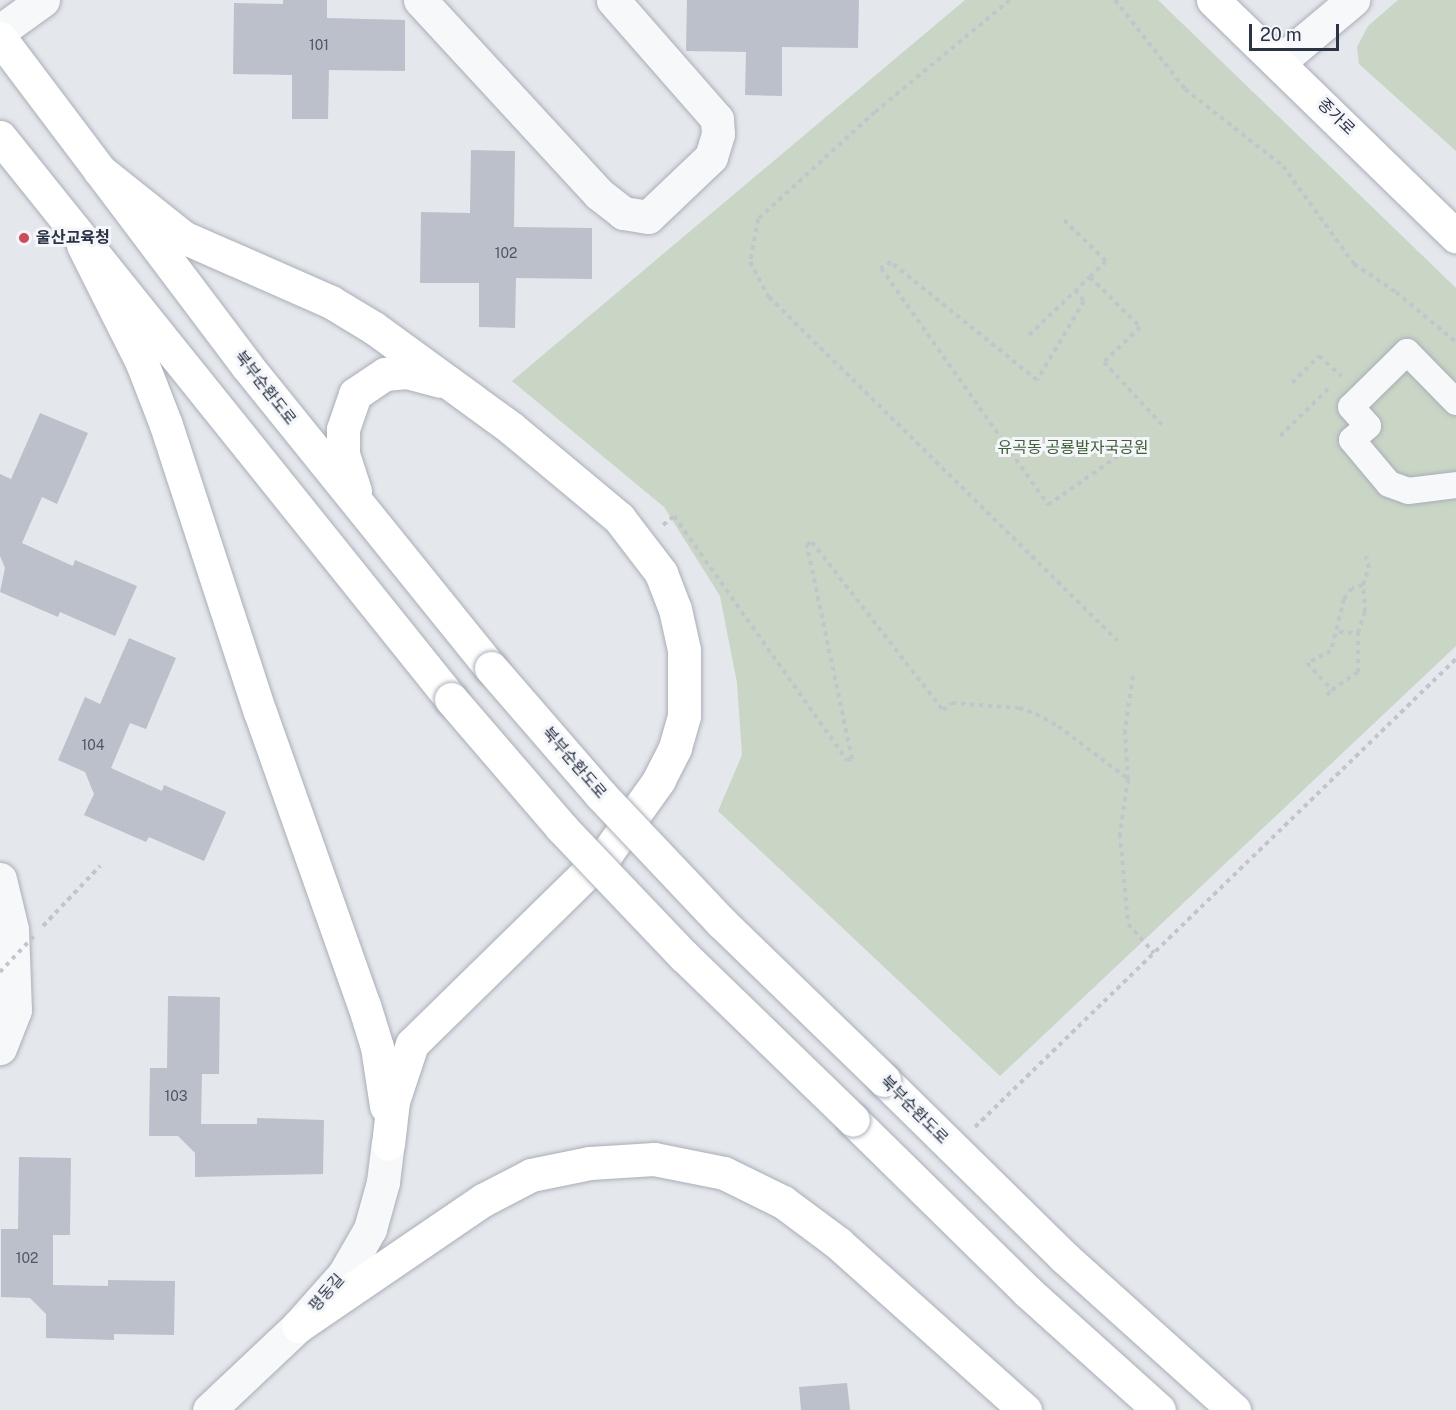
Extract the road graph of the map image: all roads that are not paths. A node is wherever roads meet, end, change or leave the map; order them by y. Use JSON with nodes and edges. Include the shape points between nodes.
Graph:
{"nodes":[{"id":1,"x":43,"y":0,"type":"edge"},
{"id":2,"x":420,"y":0,"type":"edge"},
{"id":3,"x":613,"y":0,"type":"edge"},
{"id":4,"x":1213,"y":0,"type":"edge"},
{"id":5,"x":1353,"y":0,"type":"edge"},
{"id":6,"x":0,"y":31,"type":"edge"},
{"id":7,"x":0,"y":38,"type":"edge"},
{"id":8,"x":1279,"y":62,"type":"junction"},
{"id":9,"x":0,"y":137,"type":"edge"},
{"id":10,"x":99,"y":170,"type":"junction"},
{"id":11,"x":1456,"y":236,"type":"edge"},
{"id":12,"x":83,"y":245,"type":"junction"},
{"id":13,"x":458,"y":389,"type":"junction"},
{"id":14,"x":1456,"y":402,"type":"edge"},
{"id":15,"x":1456,"y":485,"type":"edge"},
{"id":16,"x":365,"y":513,"type":"junction"},
{"id":17,"x":0,"y":879,"type":"edge"},
{"id":18,"x":0,"y":1048,"type":"edge"},
{"id":19,"x":388,"y":1143,"type":"junction"},
{"id":20,"x":298,"y":1326,"type":"junction"},
{"id":21,"x":209,"y":1410,"type":"edge"},
{"id":22,"x":1026,"y":1410,"type":"edge"},
{"id":23,"x":1159,"y":1410,"type":"edge"},
{"id":24,"x":1234,"y":1410,"type":"edge"}],
"edges":[{"from":1,"to":6,"type":"street"},
{"from":2,"to":3,"type":"street","via":[[599,194],[623,213],[648,217],[711,157],[718,134],[717,118]]},
{"from":4,"to":8,"type":"main road","name":"종가로"},
{"from":5,"to":8,"type":"street"},
{"from":7,"to":10,"type":"main road","name":"북부순환도로"},
{"from":8,"to":11,"type":"main road","name":"종가로"},
{"from":9,"to":12,"type":"main road"},
{"from":10,"to":13,"type":"main road","via":[[183,237],[331,302]]},
{"from":10,"to":16,"type":"main road","name":"북부순환도로","via":[[247,366]]},
{"from":12,"to":19,"type":"main road","via":[[142,363],[166,425],[260,712],[364,1005],[385,1092]]},
{"from":12,"to":23,"type":"main road","bridge":true,"via":[[451,699],[561,827],[676,948],[1020,1284]]},
{"from":13,"to":16,"type":"main road","via":[[407,372],[385,374],[355,394],[343,429],[343,455]]},
{"from":13,"to":19,"type":"main road","via":[[591,493],[641,544],[661,573],[675,609],[684,650],[684,716],[675,748],[659,780],[607,853],[412,1044],[393,1101]]},
{"from":14,"to":15,"type":"street","via":[[1407,352],[1351,407],[1368,426],[1352,440],[1389,484],[1408,491]]},
{"from":16,"to":24,"type":"main road","name":"북부순환도로","bridge":true,"via":[[491,668],[632,828],[952,1149],[1064,1257]]},
{"from":17,"to":18,"type":"street","via":[[12,929],[15,1010]]},
{"from":19,"to":20,"type":"street","name":"평동길","via":[[383,1182],[370,1229],[344,1274]]},
{"from":20,"to":21,"type":"street","name":"평동길"},
{"from":20,"to":22,"type":"main road","via":[[483,1200],[531,1174],[590,1163],[654,1159],[724,1173],[783,1202],[838,1243]]}]}
